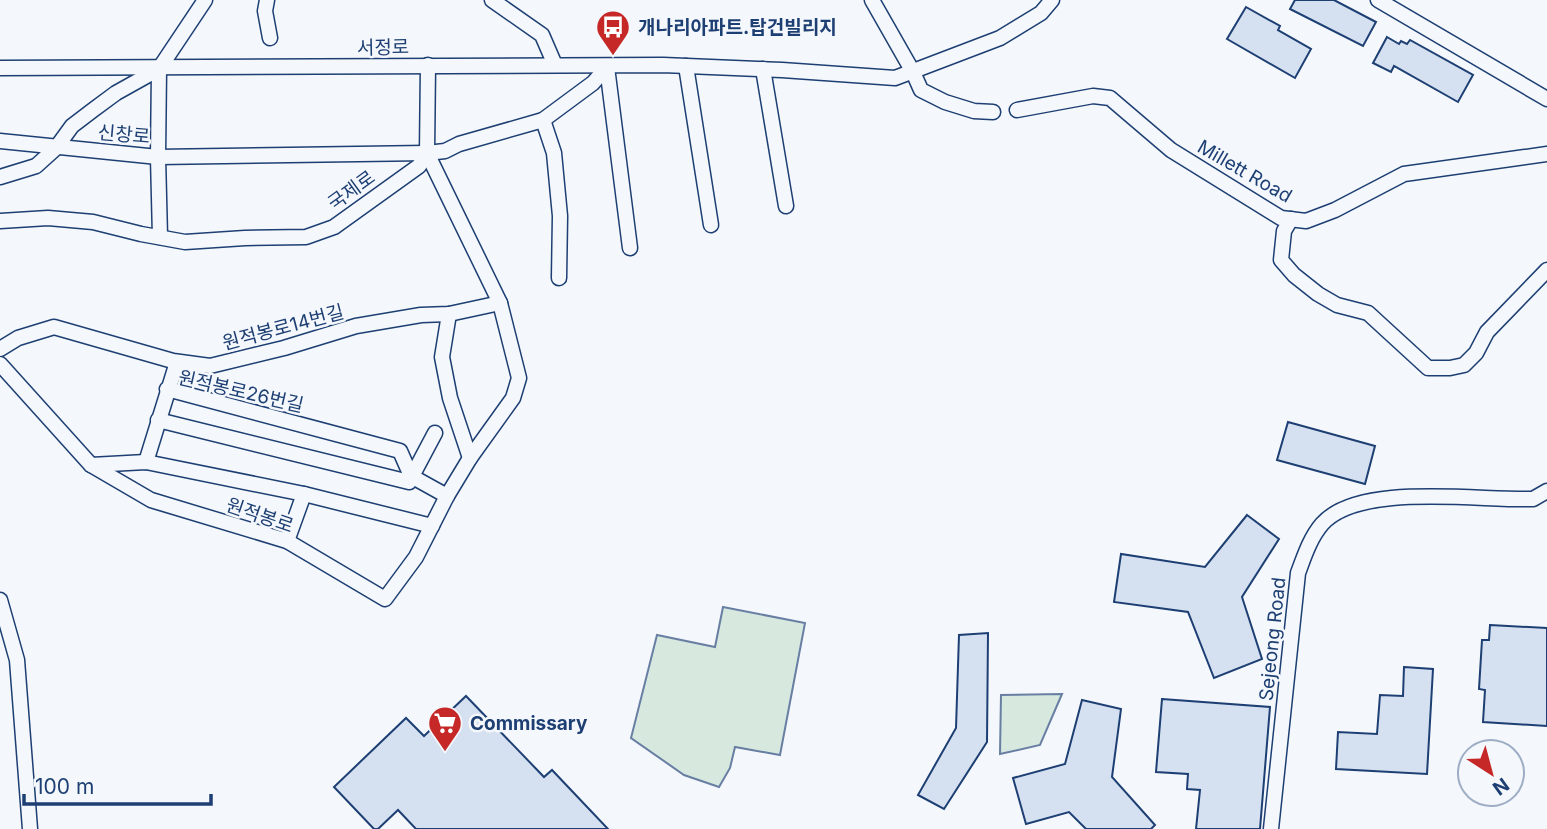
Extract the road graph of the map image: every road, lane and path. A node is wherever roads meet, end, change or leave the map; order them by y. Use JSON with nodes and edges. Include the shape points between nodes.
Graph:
{"nodes":[{"id":1,"x":205,"y":0,"type":"edge"},
{"id":2,"x":267,"y":0,"type":"edge"},
{"id":3,"x":492,"y":0,"type":"edge"},
{"id":4,"x":872,"y":0,"type":"edge"},
{"id":5,"x":1052,"y":0,"type":"edge"},
{"id":6,"x":1377,"y":0,"type":"edge"},
{"id":7,"x":1038,"y":6,"type":"edge"},
{"id":8,"x":270,"y":38,"type":"dead end"},
{"id":9,"x":428,"y":65,"type":"junction"},
{"id":10,"x":555,"y":65,"type":"junction"},
{"id":11,"x":607,"y":66,"type":"junction"},
{"id":12,"x":687,"y":66,"type":"junction"},
{"id":13,"x":0,"y":68,"type":"edge"},
{"id":14,"x":159,"y":69,"type":"junction"},
{"id":15,"x":763,"y":69,"type":"junction"},
{"id":16,"x":913,"y":72,"type":"junction"},
{"id":17,"x":1547,"y":99,"type":"edge"},
{"id":18,"x":1017,"y":110,"type":"dead end"},
{"id":19,"x":993,"y":112,"type":"dead end"},
{"id":20,"x":543,"y":120,"type":"junction"},
{"id":21,"x":0,"y":141,"type":"edge"},
{"id":22,"x":56,"y":148,"type":"junction"},
{"id":23,"x":427,"y":153,"type":"junction"},
{"id":24,"x":1547,"y":154,"type":"edge"},
{"id":25,"x":158,"y":157,"type":"junction"},
{"id":26,"x":0,"y":177,"type":"edge"},
{"id":27,"x":786,"y":206,"type":"dead end"},
{"id":28,"x":1291,"y":219,"type":"junction"},
{"id":29,"x":0,"y":221,"type":"edge"},
{"id":30,"x":711,"y":225,"type":"dead end"},
{"id":31,"x":160,"y":237,"type":"junction"},
{"id":32,"x":630,"y":248,"type":"dead end"},
{"id":33,"x":1547,"y":270,"type":"edge"},
{"id":34,"x":559,"y":278,"type":"dead end"},
{"id":35,"x":500,"y":303,"type":"junction"},
{"id":36,"x":449,"y":314,"type":"junction"},
{"id":37,"x":0,"y":349,"type":"edge"},
{"id":38,"x":177,"y":362,"type":"junction"},
{"id":39,"x":0,"y":365,"type":"edge"},
{"id":40,"x":167,"y":389,"type":"junction"},
{"id":41,"x":158,"y":420,"type":"junction"},
{"id":42,"x":435,"y":433,"type":"dead end"},
{"id":43,"x":470,"y":458,"type":"junction"},
{"id":44,"x":146,"y":462,"type":"junction"},
{"id":45,"x":91,"y":465,"type":"junction"},
{"id":46,"x":411,"y":476,"type":"junction"},
{"id":47,"x":1547,"y":491,"type":"edge"},
{"id":48,"x":304,"y":494,"type":"junction"},
{"id":49,"x":447,"y":496,"type":"junction"},
{"id":50,"x":432,"y":526,"type":"junction"},
{"id":51,"x":286,"y":541,"type":"junction"},
{"id":52,"x":0,"y":600,"type":"edge"},
{"id":53,"x":30,"y":829,"type":"edge"},
{"id":54,"x":1271,"y":829,"type":"edge"}],
"edges":[{"from":1,"to":14,"type":"street"},
{"from":2,"to":8,"type":"street"},
{"from":3,"to":10,"type":"street","via":[[542,34]]},
{"from":4,"to":16,"type":"street"},
{"from":5,"to":7,"type":"street","name":"서정로"},
{"from":6,"to":17,"type":"street"},
{"from":7,"to":16,"type":"street","name":"서정로","via":[[1000,38]]},
{"from":9,"to":10,"type":"street","name":"서정로"},
{"from":9,"to":14,"type":"street","name":"서정로"},
{"from":9,"to":23,"type":"street","name":"원적봉로"},
{"from":10,"to":11,"type":"street","name":"서정로"},
{"from":11,"to":12,"type":"street","name":"서정로"},
{"from":11,"to":20,"type":"street","name":"국제로","via":[[593,83]]},
{"from":11,"to":32,"type":"street"},
{"from":12,"to":15,"type":"street","name":"서정로"},
{"from":12,"to":30,"type":"street"},
{"from":13,"to":14,"type":"street","name":"서정로"},
{"from":14,"to":22,"type":"street","via":[[72,126]]},
{"from":14,"to":25,"type":"street","name":"신창로"},
{"from":15,"to":16,"type":"street","name":"서정로","via":[[895,78]]},
{"from":15,"to":27,"type":"street"},
{"from":16,"to":19,"type":"street","via":[[921,90],[945,103]]},
{"from":18,"to":28,"type":"street","name":"Millett Road","via":[[1093,96],[1110,98],[1171,150],[1281,218]]},
{"from":20,"to":23,"type":"street","name":"국제로"},
{"from":20,"to":34,"type":"street","via":[[554,153]]},
{"from":21,"to":22,"type":"street","name":"신창로"},
{"from":22,"to":25,"type":"street","name":"신창로"},
{"from":22,"to":26,"type":"street","via":[[36,166]]},
{"from":23,"to":25,"type":"street"},
{"from":23,"to":31,"type":"street","name":"국제로","via":[[419,166],[334,227],[306,237],[185,242]]},
{"from":23,"to":35,"type":"street","name":"원적봉로"},
{"from":24,"to":28,"type":"street","name":"Millett Road","via":[[1405,174],[1335,210],[1306,221]]},
{"from":25,"to":31,"type":"street"},
{"from":28,"to":33,"type":"street","via":[[1284,231],[1281,260],[1294,275],[1336,305],[1368,313],[1428,368],[1464,365],[1487,331]]},
{"from":29,"to":31,"type":"street","name":"국제로","via":[[48,218],[93,222]]},
{"from":35,"to":36,"type":"street","name":"원적봉로14번길"},
{"from":35,"to":43,"type":"street","name":"원적봉로","via":[[519,378],[513,398]]},
{"from":36,"to":38,"type":"street","name":"원적봉로14번길","via":[[356,326],[210,366]]},
{"from":36,"to":43,"type":"street","via":[[442,357]]},
{"from":37,"to":38,"type":"street","name":"원적봉로14번길","via":[[54,327]]},
{"from":38,"to":40,"type":"street"},
{"from":39,"to":45,"type":"street","name":"원적봉로"},
{"from":40,"to":41,"type":"street","name":"원적봉로26번길"},
{"from":40,"to":46,"type":"street","name":"원적봉로26번길","via":[[400,451]]},
{"from":41,"to":44,"type":"street"},
{"from":41,"to":46,"type":"street","name":"원적봉로26번길","via":[[409,482]]},
{"from":42,"to":46,"type":"street"},
{"from":43,"to":49,"type":"street","name":"원적봉로"},
{"from":44,"to":45,"type":"street"},
{"from":44,"to":48,"type":"street"},
{"from":45,"to":51,"type":"street","name":"원적봉로","via":[[151,500]]},
{"from":46,"to":49,"type":"street","name":"원적봉로26번길"},
{"from":47,"to":54,"type":"street","name":"Sejeong Road","via":[[1533,499],[1387,498],[1357,503],[1322,524],[1298,573]]},
{"from":48,"to":50,"type":"street"},
{"from":48,"to":51,"type":"street"},
{"from":49,"to":50,"type":"street","name":"원적봉로"},
{"from":50,"to":51,"type":"street","name":"원적봉로","via":[[385,599]]},
{"from":52,"to":53,"type":"street","via":[[17,660]]}]}
